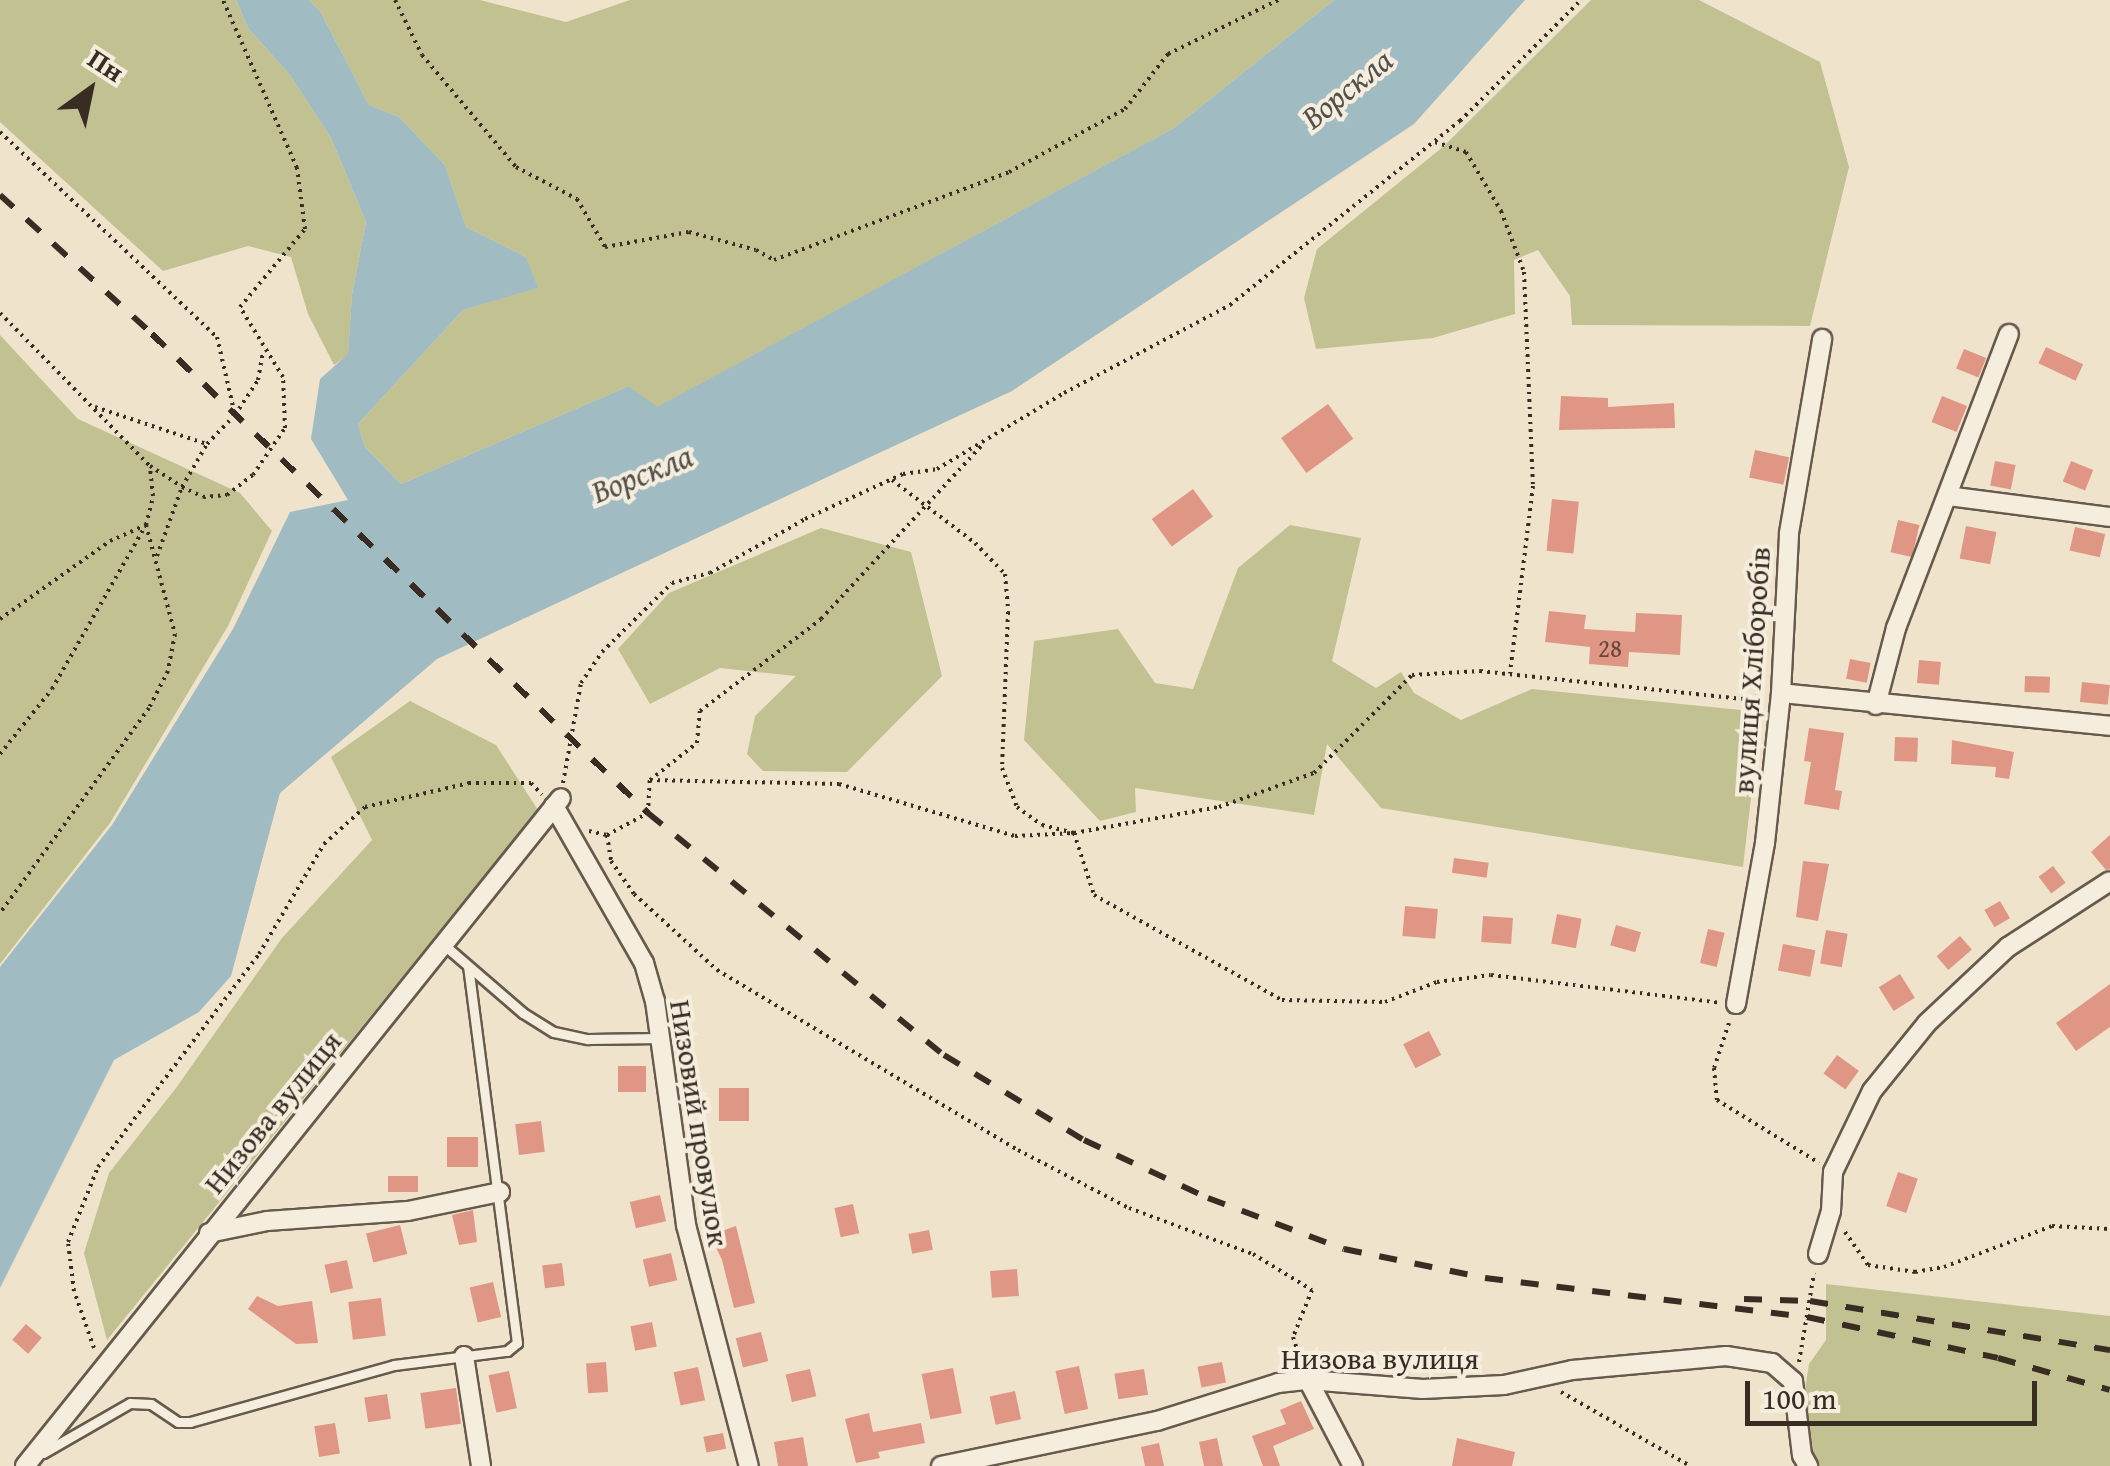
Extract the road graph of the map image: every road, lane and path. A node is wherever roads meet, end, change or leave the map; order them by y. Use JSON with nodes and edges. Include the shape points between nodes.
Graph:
{"nodes":[{"id":1,"x":222,"y":0,"type":"edge"},
{"id":2,"x":395,"y":0,"type":"edge"},
{"id":3,"x":1278,"y":0,"type":"edge"},
{"id":4,"x":1581,"y":0,"type":"edge"},
{"id":5,"x":0,"y":132,"type":"edge"},
{"id":6,"x":1435,"y":142,"type":"junction"},
{"id":7,"x":0,"y":312,"type":"edge"},
{"id":8,"x":2009,"y":334,"type":"dead end"},
{"id":9,"x":1822,"y":340,"type":"dead end"},
{"id":10,"x":264,"y":350,"type":"junction"},
{"id":11,"x":90,"y":406,"type":"junction"},
{"id":12,"x":234,"y":416,"type":"junction"},
{"id":13,"x":985,"y":440,"type":"junction"},
{"id":14,"x":207,"y":444,"type":"junction"},
{"id":15,"x":150,"y":466,"type":"junction"},
{"id":16,"x":890,"y":480,"type":"junction"},
{"id":17,"x":182,"y":488,"type":"junction"},
{"id":18,"x":1948,"y":496,"type":"junction"},
{"id":19,"x":928,"y":508,"type":"junction"},
{"id":20,"x":2110,"y":517,"type":"edge"},
{"id":21,"x":146,"y":525,"type":"junction"},
{"id":22,"x":158,"y":556,"type":"junction"},
{"id":23,"x":0,"y":619,"type":"edge"},
{"id":24,"x":1510,"y":675,"type":"junction"},
{"id":25,"x":1781,"y":693,"type":"junction"},
{"id":26,"x":1876,"y":705,"type":"junction"},
{"id":27,"x":2110,"y":726,"type":"edge"},
{"id":28,"x":0,"y":754,"type":"edge"},
{"id":29,"x":650,"y":780,"type":"junction"},
{"id":30,"x":558,"y":802,"type":"junction"},
{"id":31,"x":588,"y":831,"type":"dead end"},
{"id":32,"x":1074,"y":833,"type":"junction"},
{"id":33,"x":607,"y":834,"type":"junction"},
{"id":34,"x":2110,"y":881,"type":"edge"},
{"id":35,"x":0,"y":912,"type":"edge"},
{"id":36,"x":443,"y":944,"type":"junction"},
{"id":37,"x":468,"y":966,"type":"junction"},
{"id":38,"x":1736,"y":1004,"type":"junction"},
{"id":39,"x":660,"y":1038,"type":"junction"},
{"id":40,"x":1833,"y":1172,"type":"junction"},
{"id":41,"x":500,"y":1192,"type":"junction"},
{"id":42,"x":1831,"y":1211,"type":"junction"},
{"id":43,"x":2110,"y":1229,"type":"edge"},
{"id":44,"x":210,"y":1233,"type":"junction"},
{"id":45,"x":1818,"y":1254,"type":"joint"},
{"id":46,"x":1803,"y":1347,"type":"dead end"},
{"id":47,"x":464,"y":1356,"type":"junction"},
{"id":48,"x":101,"y":1367,"type":"junction"},
{"id":49,"x":1535,"y":1378,"type":"junction"},
{"id":50,"x":1308,"y":1380,"type":"junction"},
{"id":51,"x":26,"y":1464,"type":"edge"},
{"id":52,"x":481,"y":1466,"type":"edge"},
{"id":53,"x":749,"y":1466,"type":"edge"},
{"id":54,"x":940,"y":1466,"type":"edge"},
{"id":55,"x":1353,"y":1466,"type":"edge"},
{"id":56,"x":1690,"y":1466,"type":"edge"},
{"id":57,"x":1808,"y":1466,"type":"edge"}],
"edges":[{"from":1,"to":10,"type":"path","via":[[297,168],[305,229],[240,307]]},
{"from":2,"to":3,"type":"path","via":[[422,55],[516,167],[577,200],[605,247],[689,232],[774,260],[1010,172],[1125,109],[1168,54]]},
{"from":4,"to":6,"type":"path"},
{"from":5,"to":12,"type":"path","via":[[217,337]]},
{"from":6,"to":13,"type":"path","via":[[1230,304]]},
{"from":6,"to":24,"type":"path","via":[[1466,152],[1502,210],[1524,272],[1533,486]]},
{"from":7,"to":11,"type":"path"},
{"from":8,"to":18,"type":"street"},
{"from":9,"to":25,"type":"street","name":"вулиця Хліборобів","via":[[1789,533]]},
{"from":10,"to":12,"type":"path","via":[[258,380]]},
{"from":10,"to":17,"type":"path","via":[[283,377],[285,428],[253,475],[227,495],[203,497]]},
{"from":11,"to":14,"type":"path"},
{"from":11,"to":15,"type":"path"},
{"from":12,"to":14,"type":"path"},
{"from":13,"to":16,"type":"path","via":[[937,470]]},
{"from":13,"to":19,"type":"path"},
{"from":14,"to":17,"type":"path"},
{"from":15,"to":17,"type":"path"},
{"from":15,"to":21,"type":"path","via":[[153,496]]},
{"from":16,"to":19,"type":"path"},
{"from":16,"to":30,"type":"path","via":[[710,573],[672,583],[602,652],[581,683]]},
{"from":17,"to":22,"type":"path"},
{"from":18,"to":20,"type":"street"},
{"from":18,"to":26,"type":"street","via":[[1896,628]]},
{"from":19,"to":29,"type":"path","via":[[820,619],[700,712],[697,743]]},
{"from":19,"to":32,"type":"path","via":[[976,543],[1004,574],[1002,768],[1017,808],[1042,825]]},
{"from":21,"to":22,"type":"path"},
{"from":21,"to":23,"type":"path","via":[[110,541]]},
{"from":21,"to":28,"type":"path","via":[[52,689]]},
{"from":22,"to":35,"type":"path","via":[[175,634],[168,671],[149,708]]},
{"from":24,"to":25,"type":"path","via":[[1741,700]]},
{"from":24,"to":32,"type":"path","via":[[1412,675],[1314,773],[1218,807]]},
{"from":25,"to":26,"type":"street"},
{"from":25,"to":38,"type":"street","name":"вулиця Хліборобів","via":[[1765,843]]},
{"from":26,"to":27,"type":"street"},
{"from":29,"to":32,"type":"path","via":[[839,784],[1015,836]]},
{"from":29,"to":33,"type":"path","via":[[648,812]]},
{"from":30,"to":36,"type":"street","name":"Низова вулиця"},
{"from":30,"to":39,"type":"street","name":"Низовий провулок","via":[[644,962]]},
{"from":30,"to":48,"type":"path","via":[[530,783],[468,783],[365,808],[324,844],[259,954],[98,1167],[68,1242],[74,1290]]},
{"from":31,"to":33,"type":"path"},
{"from":32,"to":38,"type":"path","via":[[1094,895],[1282,1000],[1385,1002],[1438,982],[1491,974]]},
{"from":33,"to":50,"type":"path","via":[[611,862],[634,894],[718,970],[1018,1150],[1129,1208],[1253,1254],[1312,1290],[1293,1338]]},
{"from":34,"to":40,"type":"street","via":[[2008,947],[1927,1023],[1872,1091]]},
{"from":36,"to":37,"type":"lane"},
{"from":36,"to":44,"type":"street","name":"Низова вулиця"},
{"from":37,"to":39,"type":"lane","via":[[554,1032],[588,1040]]},
{"from":37,"to":41,"type":"lane","name":"Низова вулиця"},
{"from":38,"to":40,"type":"path","via":[[1714,1068],[1717,1100]]},
{"from":39,"to":53,"type":"street","name":"Низовий провулок","via":[[686,1226]]},
{"from":40,"to":42,"type":"street"},
{"from":41,"to":44,"type":"street","via":[[408,1211]]},
{"from":41,"to":47,"type":"lane","name":"Низова вулиця","via":[[520,1337],[508,1350]]},
{"from":42,"to":43,"type":"path","via":[[1868,1265],[1915,1272],[2052,1226]]},
{"from":42,"to":45,"type":"street"},
{"from":44,"to":48,"type":"street","name":"Низова вулиця"},
{"from":45,"to":46,"type":"path"},
{"from":47,"to":51,"type":"lane","name":"Низова вулиця","via":[[394,1364],[190,1422],[130,1402]]},
{"from":47,"to":52,"type":"street"},
{"from":48,"to":51,"type":"street","name":"Низова вулиця"},
{"from":49,"to":50,"type":"street","name":"Низова вулиця","via":[[1423,1389]]},
{"from":49,"to":56,"type":"path"},
{"from":49,"to":57,"type":"street","name":"Низова вулиця","via":[[1726,1356],[1772,1363],[1794,1381]]},
{"from":50,"to":54,"type":"street","name":"Низова вулиця","via":[[1157,1421]]},
{"from":50,"to":55,"type":"street"}]}
